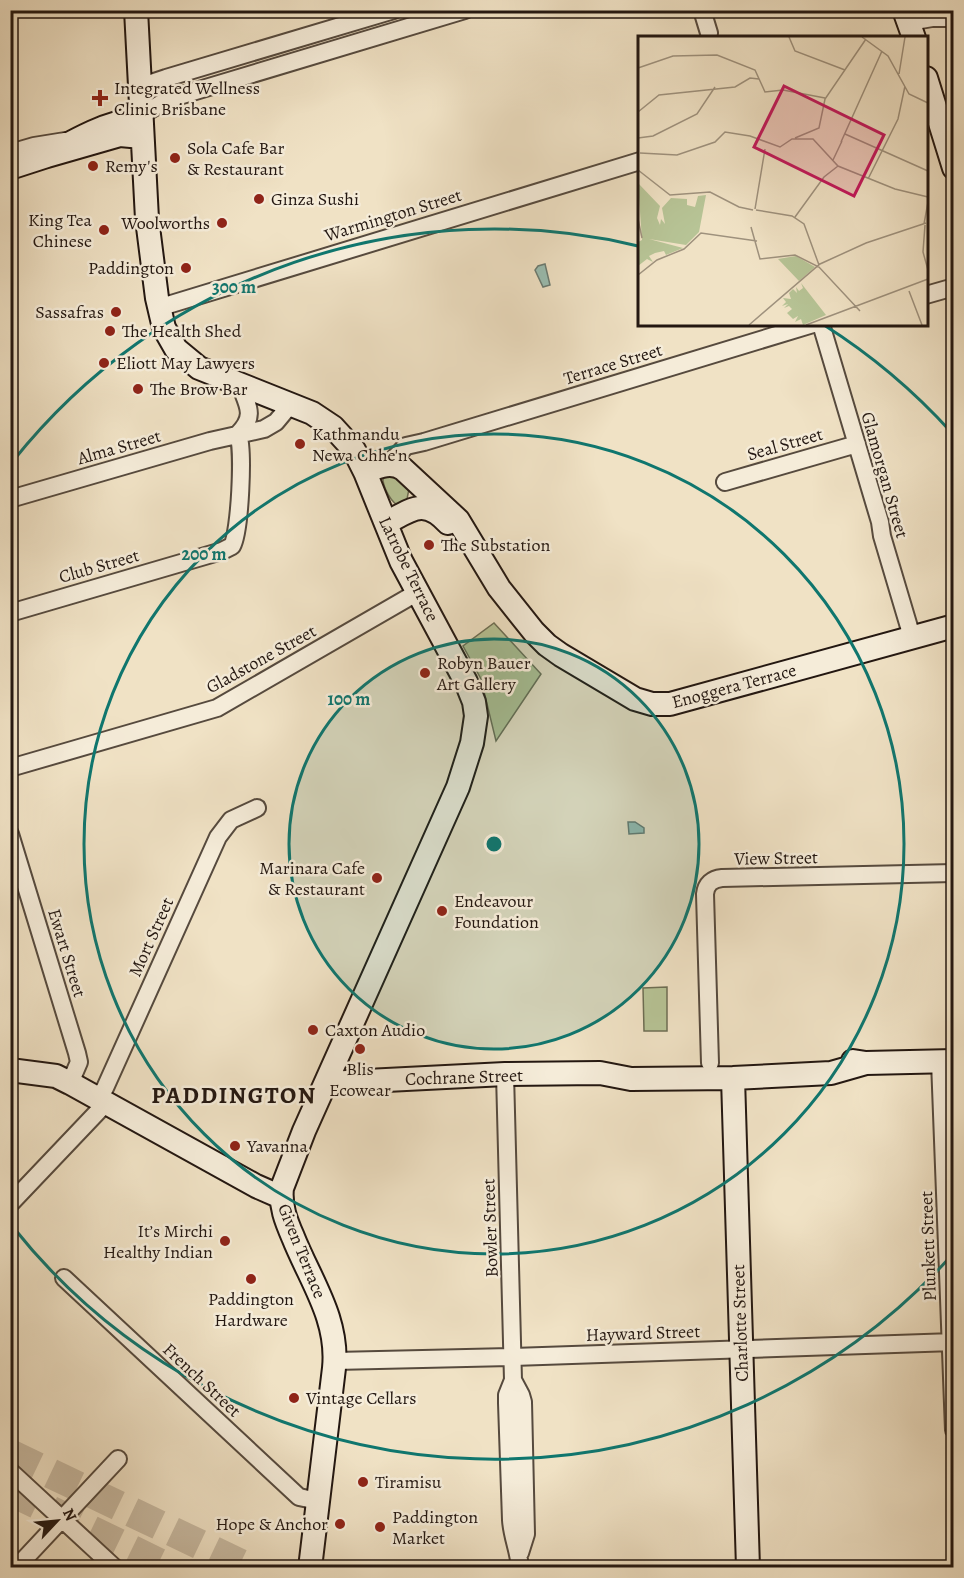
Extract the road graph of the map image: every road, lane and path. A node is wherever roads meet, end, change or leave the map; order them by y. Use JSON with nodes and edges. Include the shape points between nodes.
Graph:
{"nodes":[{"id":1,"x":136,"y":10,"type":"edge"},
{"id":2,"x":394,"y":10,"type":"edge"},
{"id":3,"x":465,"y":10,"type":"edge"},
{"id":4,"x":702,"y":10,"type":"edge"},
{"id":5,"x":954,"y":18,"type":"edge"},
{"id":6,"x":909,"y":23,"type":"edge"},
{"id":7,"x":318,"y":32,"type":"junction"},
{"id":8,"x":709,"y":33,"type":"dead end"},
{"id":9,"x":324,"y":54,"type":"junction"},
{"id":10,"x":928,"y":81,"type":"edge"},
{"id":11,"x":140,"y":83,"type":"junction"},
{"id":12,"x":142,"y":124,"type":"junction"},
{"id":13,"x":93,"y":132,"type":"junction"},
{"id":14,"x":10,"y":153,"type":"edge"},
{"id":15,"x":47,"y":156,"type":"junction"},
{"id":16,"x":638,"y":162,"type":"edge"},
{"id":17,"x":10,"y":168,"type":"edge"},
{"id":18,"x":954,"y":168,"type":"edge"},
{"id":19,"x":954,"y":287,"type":"edge"},
{"id":20,"x":928,"y":294,"type":"edge"},
{"id":21,"x":158,"y":308,"type":"junction"},
{"id":22,"x":806,"y":326,"type":"edge"},
{"id":23,"x":822,"y":326,"type":"edge"},
{"id":24,"x":240,"y":385,"type":"junction"},
{"id":25,"x":291,"y":404,"type":"junction"},
{"id":26,"x":238,"y":434,"type":"junction"},
{"id":27,"x":856,"y":444,"type":"junction"},
{"id":28,"x":365,"y":472,"type":"junction"},
{"id":29,"x":403,"y":472,"type":"junction"},
{"id":30,"x":725,"y":482,"type":"dead end"},
{"id":31,"x":10,"y":499,"type":"edge"},
{"id":32,"x":394,"y":518,"type":"junction"},
{"id":33,"x":488,"y":573,"type":"junction"},
{"id":34,"x":418,"y":592,"type":"junction"},
{"id":35,"x":10,"y":613,"type":"edge"},
{"id":36,"x":954,"y":626,"type":"edge"},
{"id":37,"x":912,"y":637,"type":"junction"},
{"id":38,"x":10,"y":768,"type":"edge"},
{"id":39,"x":256,"y":808,"type":"dead end"},
{"id":40,"x":10,"y":834,"type":"edge"},
{"id":41,"x":954,"y":873,"type":"edge"},
{"id":42,"x":17,"y":876,"type":"edge"},
{"id":43,"x":947,"y":1061,"type":"edge"},
{"id":44,"x":866,"y":1063,"type":"junction"},
{"id":45,"x":710,"y":1064,"type":"junction"},
{"id":46,"x":10,"y":1070,"type":"edge"},
{"id":47,"x":600,"y":1073,"type":"junction"},
{"id":48,"x":505,"y":1074,"type":"junction"},
{"id":49,"x":733,"y":1078,"type":"junction"},
{"id":50,"x":70,"y":1083,"type":"junction"},
{"id":51,"x":327,"y":1083,"type":"junction"},
{"id":52,"x":102,"y":1101,"type":"junction"},
{"id":53,"x":281,"y":1197,"type":"junction"},
{"id":54,"x":10,"y":1204,"type":"edge"},
{"id":55,"x":64,"y":1278,"type":"dead end"},
{"id":56,"x":952,"y":1343,"type":"edge"},
{"id":57,"x":741,"y":1349,"type":"junction"},
{"id":58,"x":513,"y":1357,"type":"junction"},
{"id":59,"x":335,"y":1360,"type":"junction"},
{"id":60,"x":954,"y":1430,"type":"edge"},
{"id":61,"x":118,"y":1459,"type":"dead end"},
{"id":62,"x":10,"y":1472,"type":"edge"},
{"id":63,"x":318,"y":1501,"type":"junction"},
{"id":64,"x":62,"y":1518,"type":"junction"},
{"id":65,"x":520,"y":1560,"type":"edge"},
{"id":66,"x":16,"y":1568,"type":"edge"},
{"id":67,"x":116,"y":1568,"type":"edge"},
{"id":68,"x":310,"y":1568,"type":"edge"},
{"id":69,"x":748,"y":1568,"type":"edge"}],
"edges":[{"from":1,"to":11,"type":"main road","name":"Latrobe Terrace"},
{"from":2,"to":7,"type":"street"},
{"from":3,"to":9,"type":"street"},
{"from":4,"to":8,"type":"street"},
{"from":5,"to":6,"type":"street"},
{"from":7,"to":9,"type":"street"},
{"from":7,"to":11,"type":"street"},
{"from":9,"to":12,"type":"street","via":[[169,99]]},
{"from":10,"to":18,"type":"main road"},
{"from":11,"to":12,"type":"main road","name":"Latrobe Terrace"},
{"from":12,"to":13,"type":"main road","via":[[126,120]]},
{"from":12,"to":15,"type":"main road","via":[[127,134]]},
{"from":12,"to":21,"type":"main road","name":"Latrobe Terrace","via":[[147,219]]},
{"from":13,"to":14,"type":"street"},
{"from":13,"to":15,"type":"main road"},
{"from":15,"to":17,"type":"main road"},
{"from":16,"to":21,"type":"street","name":"Warmington Street"},
{"from":19,"to":20,"type":"street"},
{"from":21,"to":24,"type":"main road","name":"Latrobe Terrace","via":[[166,332],[184,357],[208,373]]},
{"from":22,"to":29,"type":"street","name":"Terrace Street","via":[[406,446]]},
{"from":23,"to":27,"type":"street","name":"Glamorgan Street"},
{"from":24,"to":25,"type":"main road","name":"Latrobe Terrace"},
{"from":24,"to":26,"type":"street","via":[[250,415]]},
{"from":25,"to":26,"type":"street","name":"Alma Street","via":[[267,428]]},
{"from":25,"to":28,"type":"main road","name":"Latrobe Terrace","via":[[333,427],[352,447]]},
{"from":26,"to":31,"type":"street","name":"Alma Street"},
{"from":26,"to":35,"type":"street","name":"Club Street","via":[[241,452],[237,530],[232,546]]},
{"from":27,"to":30,"type":"street","name":"Seal Street"},
{"from":27,"to":37,"type":"street","name":"Glamorgan Street"},
{"from":28,"to":29,"type":"main road"},
{"from":28,"to":32,"type":"main road","name":"Latrobe Terrace"},
{"from":29,"to":32,"type":"main road","via":[[415,487],[415,496],[410,507]]},
{"from":29,"to":33,"type":"main road","name":"Enoggera Terrace","via":[[458,520]]},
{"from":32,"to":33,"type":"main road","name":"Enoggera Terrace","via":[[419,507],[437,513]]},
{"from":32,"to":34,"type":"main road","name":"Latrobe Terrace","via":[[401,561]]},
{"from":33,"to":37,"type":"main road","name":"Enoggera Terrace","via":[[547,645],[635,699],[652,704],[681,702]]},
{"from":34,"to":38,"type":"street","name":"Gladstone Street","via":[[217,708]]},
{"from":34,"to":51,"type":"main road","name":"Latrobe Terrace","via":[[471,693],[476,716],[472,743],[458,787]]},
{"from":36,"to":37,"type":"main road","name":"Enoggera Terrace"},
{"from":39,"to":52,"type":"street","name":"Mort Street","via":[[234,818],[218,837]]},
{"from":40,"to":42,"type":"street","name":"Ewart Street"},
{"from":41,"to":45,"type":"street","name":"View Street","via":[[722,878],[710,882],[705,894]]},
{"from":42,"to":50,"type":"street","name":"Ewart Street","via":[[77,1053],[79,1062]]},
{"from":43,"to":44,"type":"main road","name":"Cochrane Street"},
{"from":43,"to":56,"type":"street","name":"Plunkett Street"},
{"from":44,"to":45,"type":"main road","name":"Cochrane Street","via":[[838,1059]]},
{"from":44,"to":49,"type":"main road","name":"Cochrane Street","via":[[831,1073]]},
{"from":45,"to":47,"type":"main road","name":"Cochrane Street","via":[[630,1067]]},
{"from":46,"to":50,"type":"main road","name":"Given Terrace"},
{"from":47,"to":48,"type":"main road","name":"Cochrane Street"},
{"from":47,"to":49,"type":"main road","name":"Cochrane Street","via":[[631,1080]]},
{"from":48,"to":51,"type":"main road","name":"Cochrane Street"},
{"from":48,"to":58,"type":"street","name":"Bowler Street"},
{"from":49,"to":57,"type":"main road","name":"Charlotte Street"},
{"from":50,"to":52,"type":"main road","name":"Given Terrace"},
{"from":51,"to":53,"type":"main road","name":"Latrobe Terrace","via":[[286,1173]]},
{"from":52,"to":53,"type":"main road","name":"Given Terrace"},
{"from":52,"to":54,"type":"street","name":"Mort Street"},
{"from":53,"to":59,"type":"main road","name":"Given Terrace","via":[[287,1223],[328,1316]]},
{"from":55,"to":63,"type":"street","name":"French Street","via":[[299,1497]]},
{"from":56,"to":57,"type":"street","name":"Hayward Street"},
{"from":56,"to":60,"type":"street","name":"Plunkett Street"},
{"from":57,"to":58,"type":"street","name":"Hayward Street"},
{"from":57,"to":69,"type":"main road","name":"Charlotte Street"},
{"from":58,"to":59,"type":"street","name":"Hayward Street"},
{"from":58,"to":65,"type":"street","name":"Bowler Street","via":[[513,1380],[523,1402],[526,1534]]},
{"from":59,"to":63,"type":"main road","name":"Given Terrace"},
{"from":61,"to":64,"type":"street"},
{"from":62,"to":64,"type":"street"},
{"from":63,"to":68,"type":"main road","name":"Given Terrace"},
{"from":64,"to":66,"type":"street"},
{"from":64,"to":67,"type":"street"}]}
